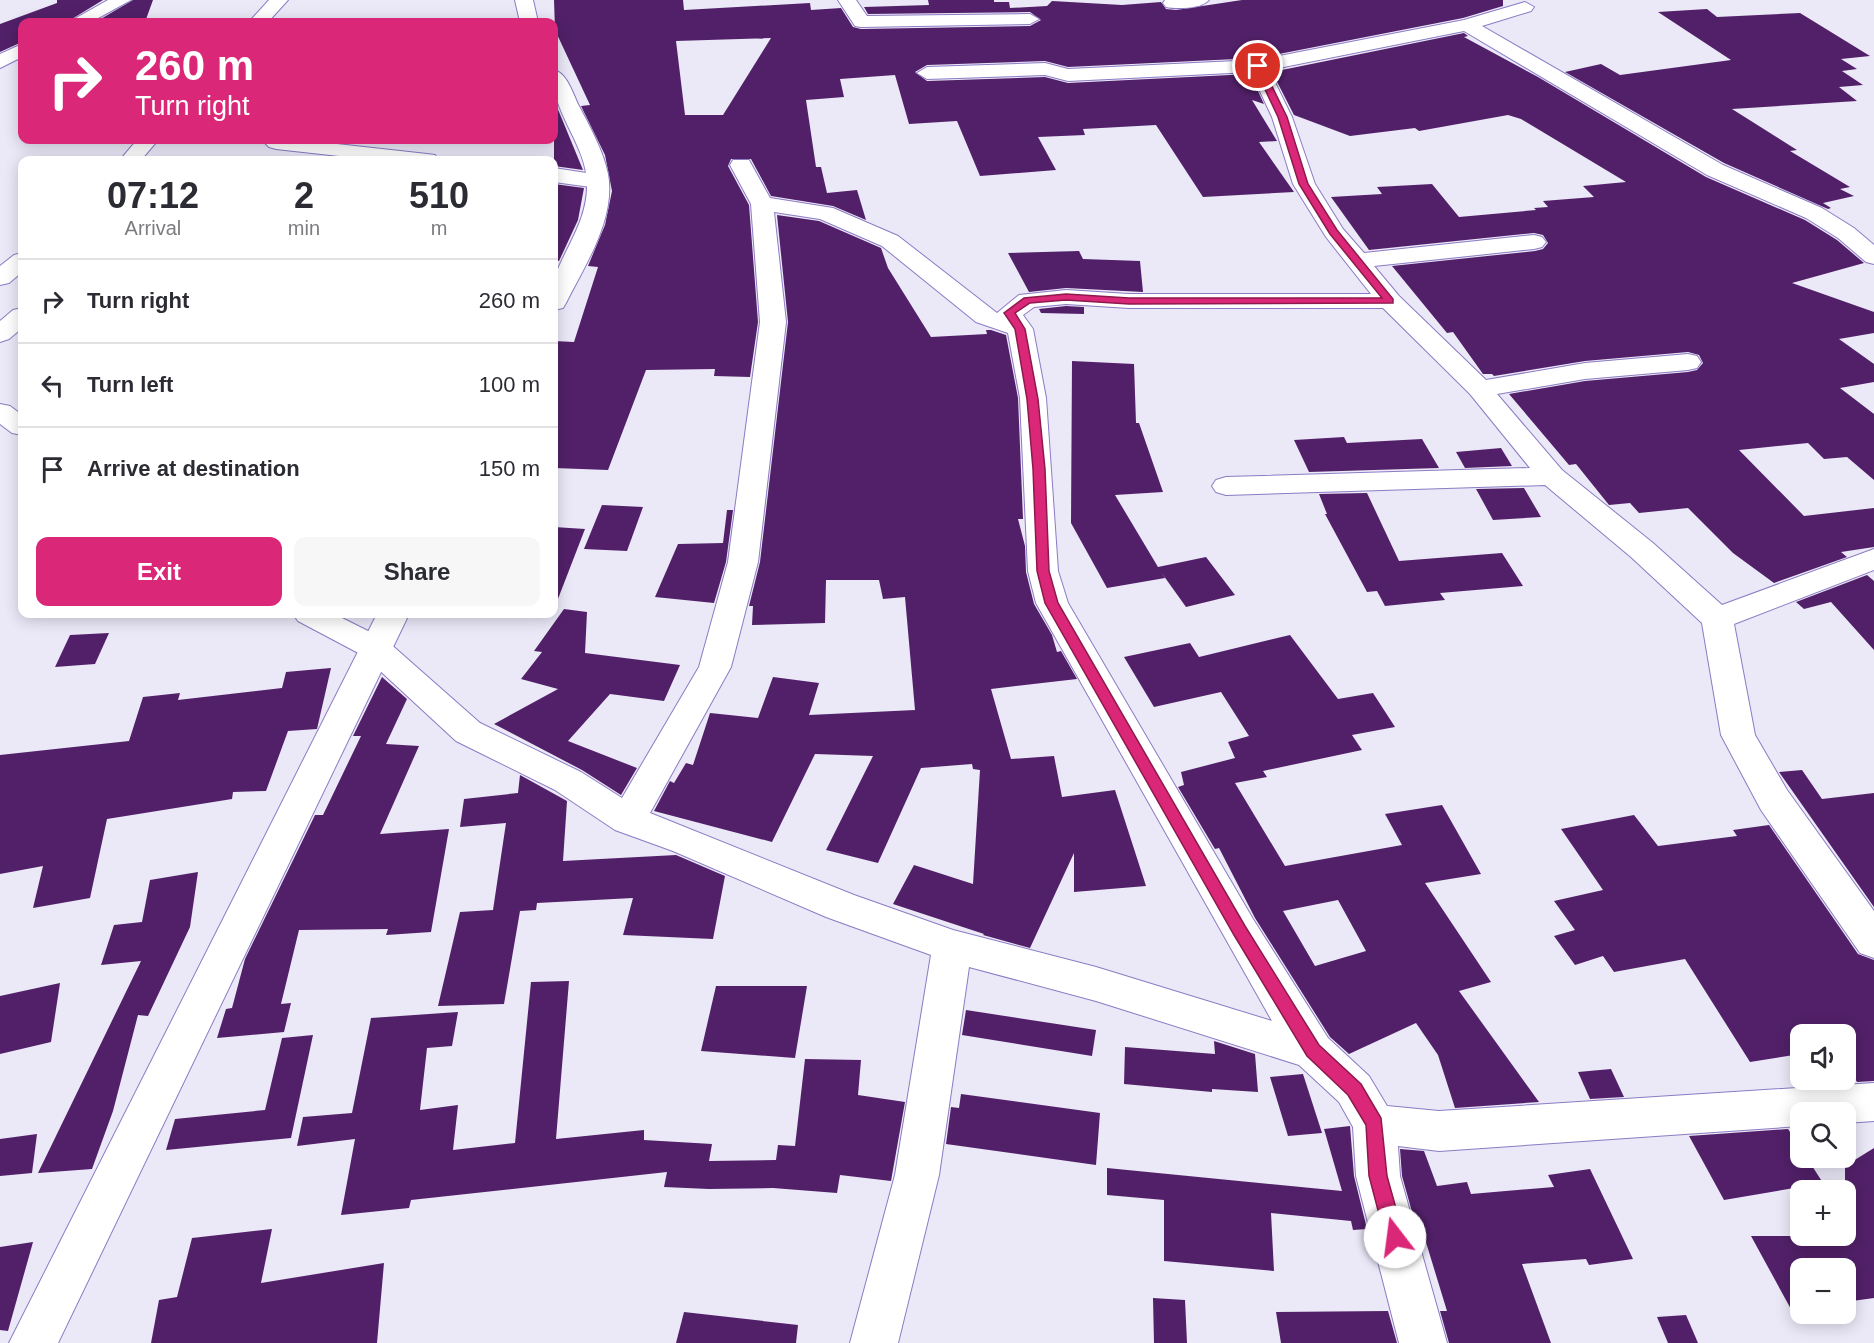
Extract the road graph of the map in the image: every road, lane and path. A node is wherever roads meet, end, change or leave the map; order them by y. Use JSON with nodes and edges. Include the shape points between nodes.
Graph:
{"nodes":[{"id":1,"x":122,"y":0,"type":"edge"},
{"id":2,"x":279,"y":0,"type":"edge"},
{"id":3,"x":524,"y":0,"type":"edge"},
{"id":4,"x":847,"y":0,"type":"edge"},
{"id":5,"x":1200,"y":0,"type":"edge"},
{"id":6,"x":1172,"y":3,"type":"dead end"},
{"id":7,"x":1043,"y":4,"type":"dead end"},
{"id":8,"x":1525,"y":7,"type":"dead end"},
{"id":9,"x":86,"y":18,"type":"edge"},
{"id":10,"x":262,"y":18,"type":"edge"},
{"id":11,"x":528,"y":18,"type":"edge"},
{"id":12,"x":1030,"y":19,"type":"junction"},
{"id":13,"x":1467,"y":26,"type":"junction"},
{"id":14,"x":18,"y":52,"type":"edge"},
{"id":15,"x":0,"y":62,"type":"edge"},
{"id":16,"x":1258,"y":66,"type":"junction"},
{"id":17,"x":1045,"y":69,"type":"junction"},
{"id":18,"x":927,"y":73,"type":"dead end"},
{"id":19,"x":558,"y":85,"type":"edge"},
{"id":20,"x":144,"y":144,"type":"edge"},
{"id":21,"x":285,"y":144,"type":"edge"},
{"id":22,"x":134,"y":156,"type":"edge"},
{"id":23,"x":391,"y":156,"type":"edge"},
{"id":24,"x":741,"y":165,"type":"dead end"},
{"id":25,"x":558,"y":176,"type":"edge"},
{"id":26,"x":598,"y":181,"type":"junction"},
{"id":27,"x":762,"y":204,"type":"junction"},
{"id":28,"x":1534,"y":242,"type":"dead end"},
{"id":29,"x":1874,"y":257,"type":"edge"},
{"id":30,"x":1358,"y":261,"type":"junction"},
{"id":31,"x":18,"y":263,"type":"edge"},
{"id":32,"x":0,"y":278,"type":"edge"},
{"id":33,"x":558,"y":295,"type":"edge"},
{"id":34,"x":0,"y":300,"type":"edge"},
{"id":35,"x":1390,"y":301,"type":"junction"},
{"id":36,"x":18,"y":312,"type":"edge"},
{"id":37,"x":18,"y":318,"type":"edge"},
{"id":38,"x":1020,"y":329,"type":"junction"},
{"id":39,"x":0,"y":334,"type":"edge"},
{"id":40,"x":1688,"y":362,"type":"dead end"},
{"id":41,"x":1480,"y":389,"type":"junction"},
{"id":42,"x":0,"y":412,"type":"edge"},
{"id":43,"x":18,"y":424,"type":"edge"},
{"id":44,"x":1552,"y":476,"type":"junction"},
{"id":45,"x":1226,"y":486,"type":"dead end"},
{"id":46,"x":1874,"y":559,"type":"edge"},
{"id":47,"x":317,"y":618,"type":"edge"},
{"id":48,"x":391,"y":618,"type":"edge"},
{"id":49,"x":1717,"y":619,"type":"junction"},
{"id":50,"x":375,"y":648,"type":"junction"},
{"id":51,"x":628,"y":820,"type":"junction"},
{"id":52,"x":1874,"y":942,"type":"edge"},
{"id":53,"x":952,"y":946,"type":"junction"},
{"id":54,"x":1313,"y":1051,"type":"junction"},
{"id":55,"x":1874,"y":1102,"type":"edge"},
{"id":56,"x":1374,"y":1124,"type":"junction"},
{"id":57,"x":33,"y":1343,"type":"edge"},
{"id":58,"x":874,"y":1343,"type":"edge"},
{"id":59,"x":1424,"y":1343,"type":"edge"}],
"edges":[{"from":1,"to":9,"type":"street"},
{"from":2,"to":10,"type":"street"},
{"from":3,"to":11,"type":"street"},
{"from":4,"to":12,"type":"street","via":[[861,22]]},
{"from":5,"to":6,"type":"street"},
{"from":7,"to":12,"type":"street"},
{"from":8,"to":13,"type":"street"},
{"from":12,"to":17,"type":"street"},
{"from":13,"to":16,"type":"street"},
{"from":13,"to":29,"type":"street","via":[[1715,170],[1814,213]]},
{"from":14,"to":15,"type":"street"},
{"from":16,"to":17,"type":"street","via":[[1068,75]]},
{"from":16,"to":30,"type":"street","via":[[1282,117],[1304,184]]},
{"from":17,"to":18,"type":"street"},
{"from":19,"to":26,"type":"street"},
{"from":20,"to":22,"type":"street"},
{"from":21,"to":23,"type":"street"},
{"from":24,"to":27,"type":"street"},
{"from":25,"to":26,"type":"street"},
{"from":26,"to":33,"type":"street","via":[[596,211]]},
{"from":27,"to":38,"type":"street","via":[[825,213],[890,241],[985,317]]},
{"from":27,"to":51,"type":"street","via":[[773,322],[743,562],[715,667]]},
{"from":28,"to":30,"type":"street"},
{"from":30,"to":35,"type":"street"},
{"from":31,"to":32,"type":"street"},
{"from":34,"to":36,"type":"street"},
{"from":35,"to":38,"type":"street","via":[[1129,301],[1066,297],[1028,300],[1009,313]]},
{"from":35,"to":41,"type":"street"},
{"from":37,"to":39,"type":"street"},
{"from":38,"to":54,"type":"street","via":[[1034,410],[1043,571],[1052,603],[1239,930]]},
{"from":40,"to":41,"type":"street","via":[[1585,371]]},
{"from":41,"to":44,"type":"street"},
{"from":42,"to":43,"type":"street"},
{"from":44,"to":45,"type":"street"},
{"from":44,"to":49,"type":"street","via":[[1642,550]]},
{"from":46,"to":49,"type":"street"},
{"from":47,"to":50,"type":"street"},
{"from":48,"to":50,"type":"street"},
{"from":49,"to":52,"type":"street","via":[[1738,735],[1774,800]]},
{"from":50,"to":51,"type":"street","via":[[468,732],[568,781]]},
{"from":50,"to":57,"type":"street"},
{"from":51,"to":53,"type":"street","via":[[840,906]]},
{"from":53,"to":54,"type":"street","via":[[1096,984]]},
{"from":53,"to":58,"type":"street","via":[[917,1175]]},
{"from":54,"to":56,"type":"street","via":[[1354,1089]]},
{"from":55,"to":56,"type":"street","via":[[1439,1131]]},
{"from":56,"to":59,"type":"street","via":[[1378,1176]]}]}
